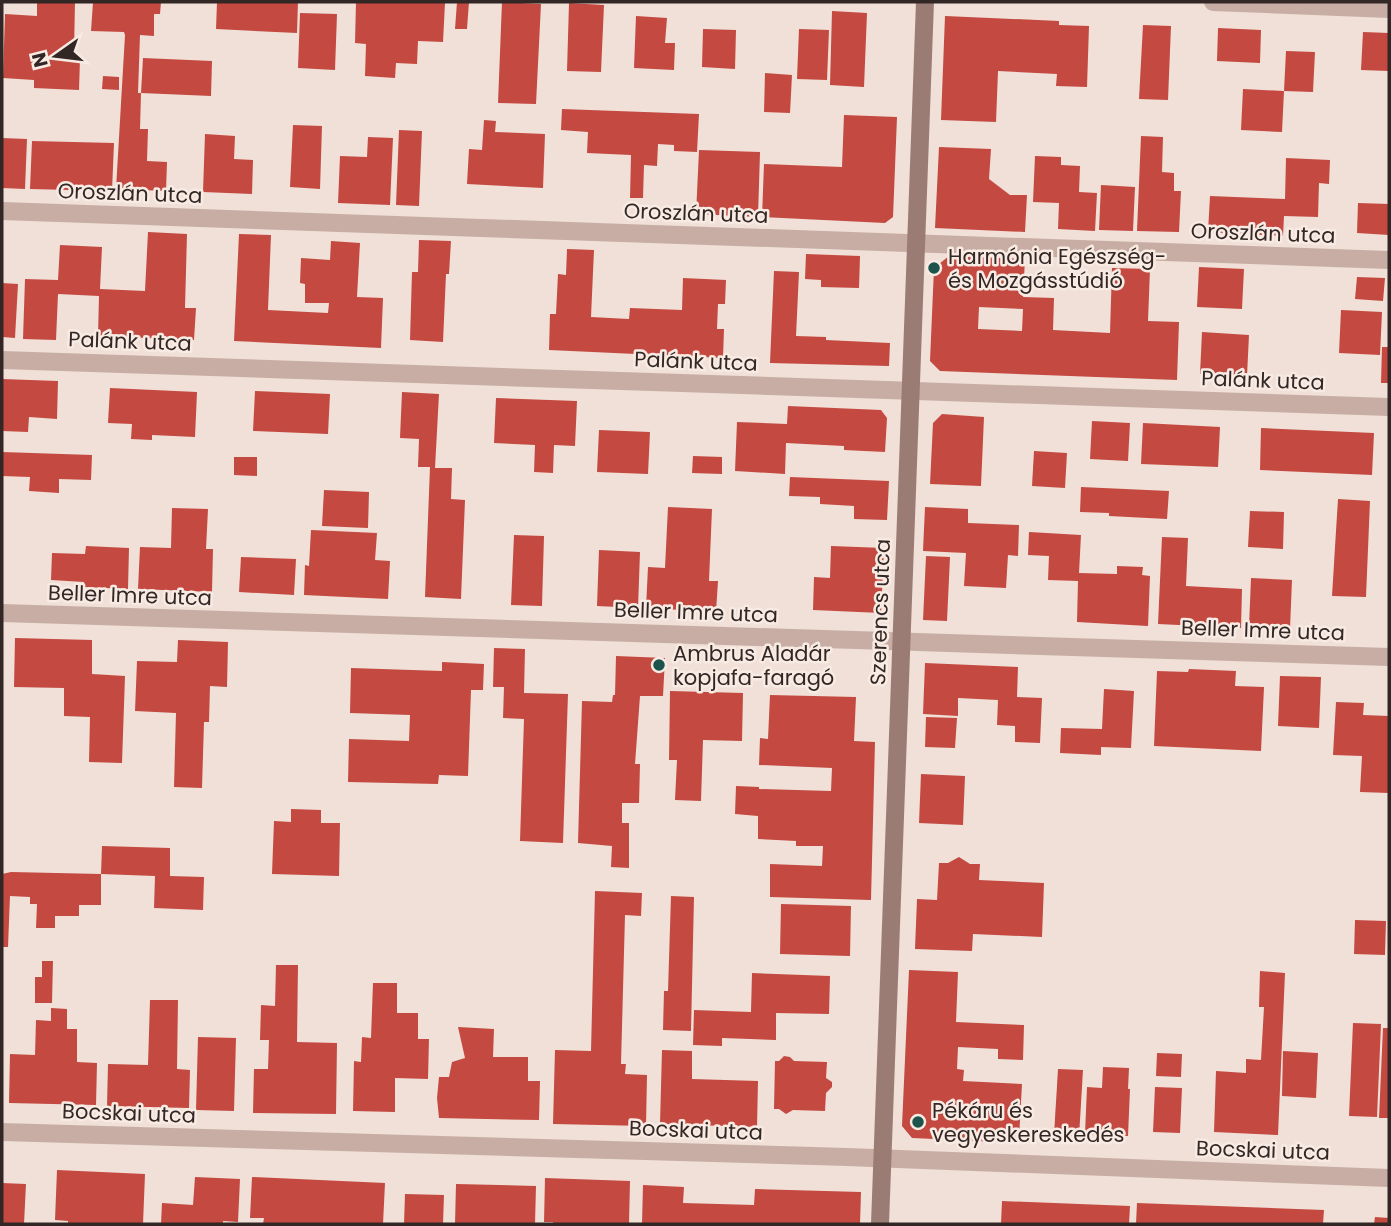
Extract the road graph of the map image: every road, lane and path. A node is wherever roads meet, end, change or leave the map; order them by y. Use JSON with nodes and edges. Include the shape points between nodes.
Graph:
{"nodes":[{"id":1,"x":925,"y":2,"type":"edge"},
{"id":2,"x":1213,"y":2,"type":"edge"},
{"id":3,"x":1389,"y":9,"type":"edge"},
{"id":4,"x":2,"y":211,"type":"edge"},
{"id":5,"x":916,"y":244,"type":"junction"},
{"id":6,"x":1389,"y":260,"type":"edge"},
{"id":7,"x":2,"y":360,"type":"edge"},
{"id":8,"x":912,"y":391,"type":"junction"},
{"id":9,"x":1389,"y":407,"type":"edge"},
{"id":10,"x":2,"y":613,"type":"edge"},
{"id":11,"x":902,"y":642,"type":"junction"},
{"id":12,"x":1389,"y":657,"type":"edge"},
{"id":13,"x":2,"y":1132,"type":"edge"},
{"id":14,"x":883,"y":1158,"type":"junction"},
{"id":15,"x":1389,"y":1178,"type":"edge"},
{"id":16,"x":880,"y":1224,"type":"edge"}],
"edges":[{"from":1,"to":5,"type":"street","name":"Szerencs utca"},
{"from":2,"to":3,"type":"street"},
{"from":4,"to":5,"type":"street","name":"Oroszlán utca"},
{"from":5,"to":6,"type":"street","name":"Oroszlán utca"},
{"from":5,"to":8,"type":"street","name":"Szerencs utca"},
{"from":7,"to":8,"type":"street","name":"Palánk utca"},
{"from":8,"to":9,"type":"street","name":"Palánk utca"},
{"from":8,"to":11,"type":"street","name":"Szerencs utca"},
{"from":10,"to":11,"type":"street","name":"Beller Imre utca"},
{"from":11,"to":12,"type":"street","name":"Beller Imre utca"},
{"from":11,"to":14,"type":"street","name":"Szerencs utca"},
{"from":13,"to":14,"type":"street","name":"Bocskai utca"},
{"from":14,"to":15,"type":"street","name":"Bocskai utca"},
{"from":14,"to":16,"type":"street","name":"Szerencs utca"}]}
